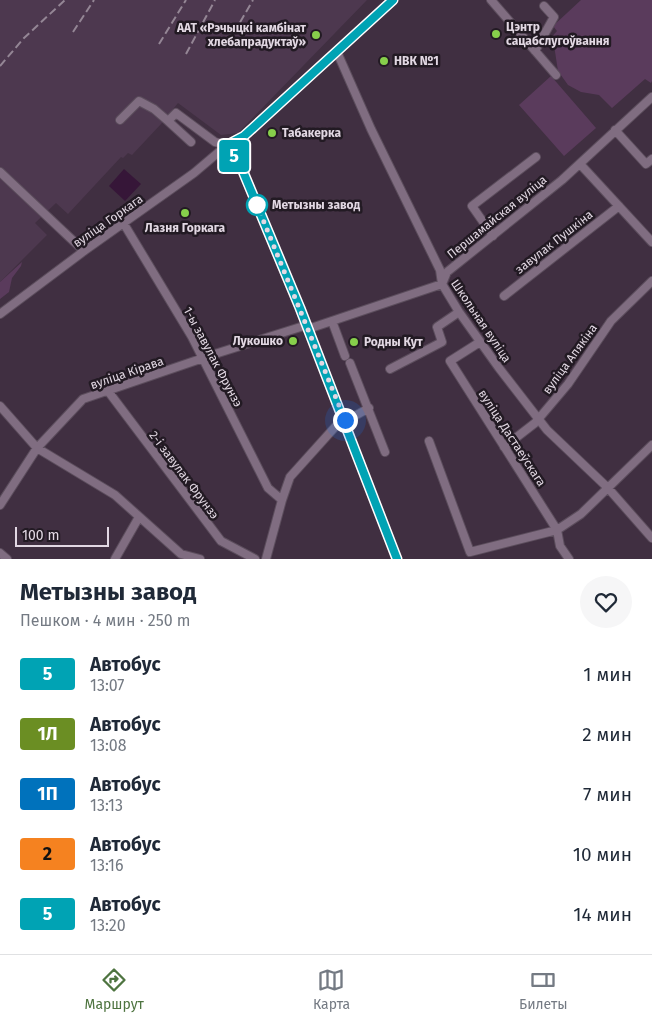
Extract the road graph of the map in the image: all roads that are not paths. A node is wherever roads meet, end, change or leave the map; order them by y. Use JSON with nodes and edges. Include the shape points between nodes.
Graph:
{"nodes":[{"id":1,"x":393,"y":0,"type":"edge"},
{"id":2,"x":491,"y":0,"type":"edge"},
{"id":3,"x":544,"y":6,"type":"dead end"},
{"id":4,"x":535,"y":51,"type":"junction"},
{"id":5,"x":337,"y":52,"type":"junction"},
{"id":6,"x":556,"y":75,"type":"dead end"},
{"id":7,"x":652,"y":97,"type":"edge"},
{"id":8,"x":120,"y":120,"type":"dead end"},
{"id":9,"x":168,"y":121,"type":"junction"},
{"id":10,"x":616,"y":130,"type":"junction"},
{"id":11,"x":191,"y":142,"type":"dead end"},
{"id":12,"x":227,"y":145,"type":"junction"},
{"id":13,"x":536,"y":157,"type":"dead end"},
{"id":14,"x":652,"y":159,"type":"edge"},
{"id":15,"x":580,"y":164,"type":"junction"},
{"id":16,"x":0,"y":172,"type":"edge"},
{"id":17,"x":619,"y":206,"type":"junction"},
{"id":18,"x":124,"y":224,"type":"junction"},
{"id":19,"x":493,"y":236,"type":"junction"},
{"id":20,"x":652,"y":242,"type":"edge"},
{"id":21,"x":84,"y":251,"type":"junction"},
{"id":22,"x":652,"y":281,"type":"edge"},
{"id":23,"x":442,"y":284,"type":"junction"},
{"id":24,"x":504,"y":296,"type":"dead end"},
{"id":25,"x":459,"y":312,"type":"junction"},
{"id":26,"x":0,"y":314,"type":"edge"},
{"id":27,"x":332,"y":321,"type":"junction"},
{"id":28,"x":308,"y":327,"type":"junction"},
{"id":29,"x":480,"y":342,"type":"junction"},
{"id":30,"x":203,"y":358,"type":"junction"},
{"id":31,"x":390,"y":369,"type":"dead end"},
{"id":32,"x":108,"y":391,"type":"junction"},
{"id":33,"x":0,"y":406,"type":"edge"},
{"id":34,"x":368,"y":408,"type":"junction"},
{"id":35,"x":539,"y":419,"type":"junction"},
{"id":36,"x":345,"y":420,"type":"junction"},
{"id":37,"x":429,"y":441,"type":"dead end"},
{"id":38,"x":652,"y":445,"type":"edge"},
{"id":39,"x":504,"y":447,"type":"junction"},
{"id":40,"x":37,"y":448,"type":"junction"},
{"id":41,"x":385,"y":452,"type":"dead end"},
{"id":42,"x":608,"y":488,"type":"junction"},
{"id":43,"x":282,"y":500,"type":"junction"},
{"id":44,"x":0,"y":505,"type":"edge"},
{"id":45,"x":139,"y":517,"type":"junction"},
{"id":46,"x":558,"y":530,"type":"junction"},
{"id":47,"x":652,"y":538,"type":"edge"},
{"id":48,"x":0,"y":553,"type":"edge"},
{"id":49,"x":195,"y":558,"type":"edge"},
{"id":50,"x":6,"y":559,"type":"edge"},
{"id":51,"x":115,"y":559,"type":"edge"},
{"id":52,"x":255,"y":559,"type":"edge"},
{"id":53,"x":266,"y":559,"type":"edge"},
{"id":54,"x":397,"y":559,"type":"edge"},
{"id":55,"x":569,"y":559,"type":"edge"}],
"edges":[{"from":1,"to":5,"type":"street","name":"вуліца Горкага"},
{"from":2,"to":4,"type":"street"},
{"from":3,"to":4,"type":"street","via":[[554,17]]},
{"from":4,"to":6,"type":"street"},
{"from":5,"to":12,"type":"street","name":"вуліца Горкага","via":[[244,136]]},
{"from":5,"to":23,"type":"street","name":"Школьная вуліца","via":[[440,270]]},
{"from":7,"to":10,"type":"street","name":"Першамайская вуліца"},
{"from":8,"to":9,"type":"street","via":[[139,101]]},
{"from":9,"to":11,"type":"street"},
{"from":9,"to":12,"type":"street","via":[[176,113],[215,142]]},
{"from":10,"to":14,"type":"street","via":[[646,164]]},
{"from":10,"to":15,"type":"street","name":"Першамайская вуліца"},
{"from":12,"to":18,"type":"street","name":"вуліца Горкага"},
{"from":12,"to":28,"type":"street","via":[[242,169]]},
{"from":13,"to":19,"type":"street","via":[[472,206]]},
{"from":15,"to":17,"type":"street"},
{"from":15,"to":19,"type":"street","name":"Першамайская вуліца"},
{"from":16,"to":21,"type":"street"},
{"from":17,"to":20,"type":"street"},
{"from":17,"to":24,"type":"street","name":"завулак Пушкіна"},
{"from":18,"to":21,"type":"street","name":"вуліца Горкага"},
{"from":18,"to":30,"type":"street","name":"1-ы завулак Фрунзэ"},
{"from":19,"to":23,"type":"street","name":"Першамайская вуліца","via":[[447,272]]},
{"from":21,"to":26,"type":"street","name":"вуліца Горкага"},
{"from":22,"to":35,"type":"street","name":"вуліца Апякіна","via":[[611,321],[568,384]]},
{"from":23,"to":25,"type":"street","name":"Школьная вуліца"},
{"from":23,"to":27,"type":"street"},
{"from":25,"to":29,"type":"street","name":"Школьная вуліца"},
{"from":25,"to":31,"type":"street","via":[[437,327],[442,342]]},
{"from":27,"to":28,"type":"street"},
{"from":27,"to":34,"type":"street"},
{"from":28,"to":30,"type":"street","name":"вуліца Кірава"},
{"from":28,"to":36,"type":"street"},
{"from":29,"to":35,"type":"street","name":"Школьная вуліца"},
{"from":29,"to":39,"type":"street","name":"вуліца Дастаеўскага","via":[[450,361]]},
{"from":30,"to":32,"type":"street","name":"вуліца Кірава"},
{"from":30,"to":43,"type":"street","name":"1-ы завулак Фрунзэ","via":[[268,488]]},
{"from":32,"to":40,"type":"street","name":"вуліца Кірава","via":[[83,400]]},
{"from":32,"to":52,"type":"street","name":"2-і завулак Фрунзэ","via":[[221,541]]},
{"from":33,"to":40,"type":"street"},
{"from":34,"to":36,"type":"street"},
{"from":34,"to":41,"type":"street"},
{"from":35,"to":39,"type":"street","name":"вуліца Апякіна"},
{"from":35,"to":42,"type":"street","name":"Школьная вуліца"},
{"from":36,"to":43,"type":"street","via":[[290,477]]},
{"from":36,"to":54,"type":"street"},
{"from":37,"to":46,"type":"street","via":[[470,552]]},
{"from":38,"to":42,"type":"street"},
{"from":39,"to":46,"type":"street","name":"вуліца Дастаеўскага"},
{"from":40,"to":44,"type":"street","name":"вуліца Кірава"},
{"from":40,"to":45,"type":"street","via":[[115,494]]},
{"from":42,"to":46,"type":"street","via":[[581,514]]},
{"from":42,"to":47,"type":"street","name":"Школьная вуліца"},
{"from":43,"to":53,"type":"street"},
{"from":45,"to":49,"type":"street","via":[[180,554]]},
{"from":45,"to":51,"type":"street"},
{"from":46,"to":55,"type":"street","name":"вуліца Дастаеўскага","via":[[560,546]]},
{"from":48,"to":50,"type":"street"}]}
